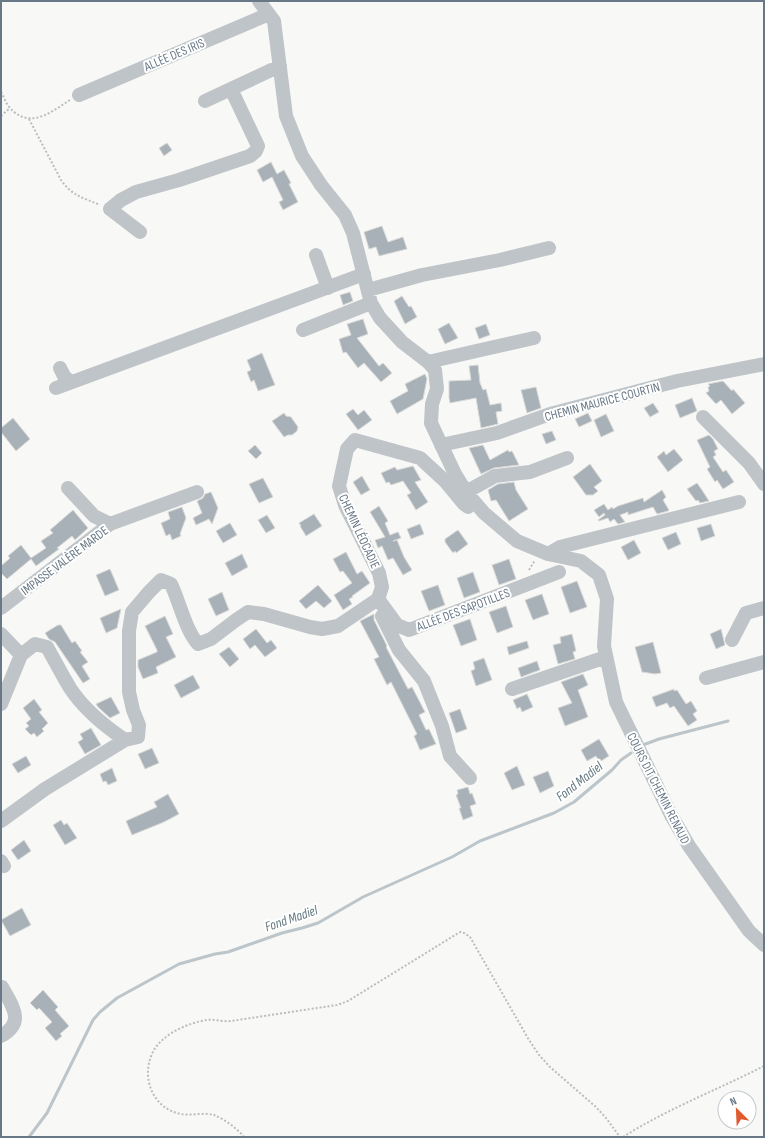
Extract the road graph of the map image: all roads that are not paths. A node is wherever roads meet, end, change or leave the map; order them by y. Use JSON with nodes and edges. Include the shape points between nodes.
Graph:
{"nodes":[{"id":1,"x":259,"y":1,"type":"edge"},
{"id":2,"x":269,"y":14,"type":"junction"},
{"id":3,"x":280,"y":66,"type":"junction"},
{"id":4,"x":231,"y":88,"type":"junction"},
{"id":5,"x":79,"y":95,"type":"road end"},
{"id":6,"x":205,"y":101,"type":"dead end"},
{"id":7,"x":140,"y":232,"type":"dead end"},
{"id":8,"x":549,"y":248,"type":"dead end"},
{"id":9,"x":316,"y":255,"type":"dead end"},
{"id":10,"x":364,"y":274,"type":"junction"},
{"id":11,"x":328,"y":288,"type":"junction"},
{"id":12,"x":370,"y":297,"type":"junction"},
{"id":13,"x":303,"y":330,"type":"dead end"},
{"id":14,"x":534,"y":338,"type":"dead end"},
{"id":15,"x":428,"y":362,"type":"junction"},
{"id":16,"x":764,"y":364,"type":"edge"},
{"id":17,"x":60,"y":368,"type":"dead end"},
{"id":18,"x":70,"y":382,"type":"junction"},
{"id":19,"x":56,"y":388,"type":"dead end"},
{"id":20,"x":703,"y":417,"type":"dead end"},
{"id":21,"x":441,"y":445,"type":"junction"},
{"id":22,"x":567,"y":458,"type":"dead end"},
{"id":23,"x":764,"y":484,"type":"edge"},
{"id":24,"x":68,"y":488,"type":"dead end"},
{"id":25,"x":197,"y":492,"type":"dead end"},
{"id":26,"x":466,"y":492,"type":"junction"},
{"id":27,"x":739,"y":502,"type":"dead end"},
{"id":28,"x":484,"y":513,"type":"junction"},
{"id":29,"x":110,"y":524,"type":"junction"},
{"id":30,"x":543,"y":553,"type":"junction"},
{"id":31,"x":559,"y":572,"type":"dead end"},
{"id":32,"x":376,"y":600,"type":"junction"},
{"id":33,"x":1,"y":608,"type":"edge"},
{"id":34,"x":764,"y":608,"type":"edge"},
{"id":35,"x":1,"y":634,"type":"edge"},
{"id":36,"x":732,"y":640,"type":"dead end"},
{"id":37,"x":21,"y":655,"type":"junction"},
{"id":38,"x":606,"y":657,"type":"junction"},
{"id":39,"x":764,"y":662,"type":"edge"},
{"id":40,"x":706,"y":678,"type":"dead end"},
{"id":41,"x":512,"y":689,"type":"dead end"},
{"id":42,"x":1,"y":704,"type":"edge"},
{"id":43,"x":124,"y":740,"type":"junction"},
{"id":44,"x":470,"y":778,"type":"dead end"},
{"id":45,"x":1,"y":821,"type":"edge"},
{"id":46,"x":764,"y":945,"type":"edge"},
{"id":47,"x":2,"y":987,"type":"edge"},
{"id":48,"x":1,"y":1036,"type":"edge"}],
"edges":[{"from":1,"to":2,"type":"street","name":"COURS DIT CHEMIN RENAUD"},
{"from":2,"to":3,"type":"street","name":"COURS DIT CHEMIN RENAUD","via":[[274,21]]},
{"from":2,"to":5,"type":"street","name":"ALLÉE DES IRIS"},
{"from":3,"to":4,"type":"street"},
{"from":3,"to":10,"type":"street","name":"COURS DIT CHEMIN RENAUD","via":[[286,116],[302,156],[345,215],[353,233]]},
{"from":4,"to":6,"type":"street"},
{"from":4,"to":7,"type":"street","via":[[258,146],[256,151],[250,156],[136,192],[110,209]]},
{"from":8,"to":12,"type":"street","via":[[422,275]]},
{"from":9,"to":11,"type":"street"},
{"from":10,"to":11,"type":"street"},
{"from":10,"to":12,"type":"street","name":"COURS DIT CHEMIN RENAUD"},
{"from":11,"to":18,"type":"street"},
{"from":12,"to":13,"type":"street"},
{"from":12,"to":15,"type":"street","name":"COURS DIT CHEMIN RENAUD","via":[[380,318],[402,342]]},
{"from":14,"to":15,"type":"street"},
{"from":15,"to":21,"type":"street","name":"COURS DIT CHEMIN RENAUD","via":[[435,370],[437,389],[432,404],[431,422]]},
{"from":16,"to":21,"type":"street","name":"CHEMIN MAURICE COURTIN","via":[[677,381],[550,414],[497,432]]},
{"from":17,"to":18,"type":"street"},
{"from":18,"to":19,"type":"street"},
{"from":20,"to":23,"type":"street","via":[[749,463]]},
{"from":21,"to":26,"type":"street","name":"COURS DIT CHEMIN RENAUD"},
{"from":22,"to":26,"type":"street","via":[[530,472],[495,476]]},
{"from":24,"to":29,"type":"street","via":[[94,516]]},
{"from":25,"to":29,"type":"street","name":"IMPASSE VALÈRE MARDE"},
{"from":26,"to":28,"type":"street","name":"COURS DIT CHEMIN RENAUD"},
{"from":27,"to":30,"type":"street"},
{"from":28,"to":30,"type":"street","name":"COURS DIT CHEMIN RENAUD","via":[[518,541]]},
{"from":28,"to":32,"type":"street","name":"CHEMIN LÉOCADIE","via":[[464,504],[445,481],[420,458],[355,440],[347,449],[339,486],[345,505],[379,573],[382,587]]},
{"from":29,"to":33,"type":"street","name":"IMPASSE VALÈRE MARDE"},
{"from":30,"to":38,"type":"street","name":"COURS DIT CHEMIN RENAUD","via":[[581,561],[599,575],[607,599],[604,646]]},
{"from":31,"to":32,"type":"street","name":"ALLÉE DES SAPOTILLES","via":[[409,630],[397,625]]},
{"from":32,"to":43,"type":"street","via":[[338,626],[322,629],[248,612],[211,639],[198,644],[192,637],[171,584],[161,580],[132,612],[129,631],[129,692],[139,725],[138,737]]},
{"from":32,"to":44,"type":"street","via":[[400,650],[424,681],[442,726],[450,756]]},
{"from":34,"to":36,"type":"street","via":[[746,613]]},
{"from":35,"to":37,"type":"street"},
{"from":37,"to":42,"type":"street"},
{"from":37,"to":43,"type":"street","via":[[35,644],[47,647],[70,689],[84,706]]},
{"from":38,"to":41,"type":"street"},
{"from":38,"to":46,"type":"street","name":"COURS DIT CHEMIN RENAUD","via":[[616,702],[670,816],[749,931]]},
{"from":39,"to":40,"type":"street"},
{"from":43,"to":45,"type":"street","via":[[45,789]]},
{"from":47,"to":48,"type":"street","via":[[14,1010],[15,1021],[8,1032]]}]}
